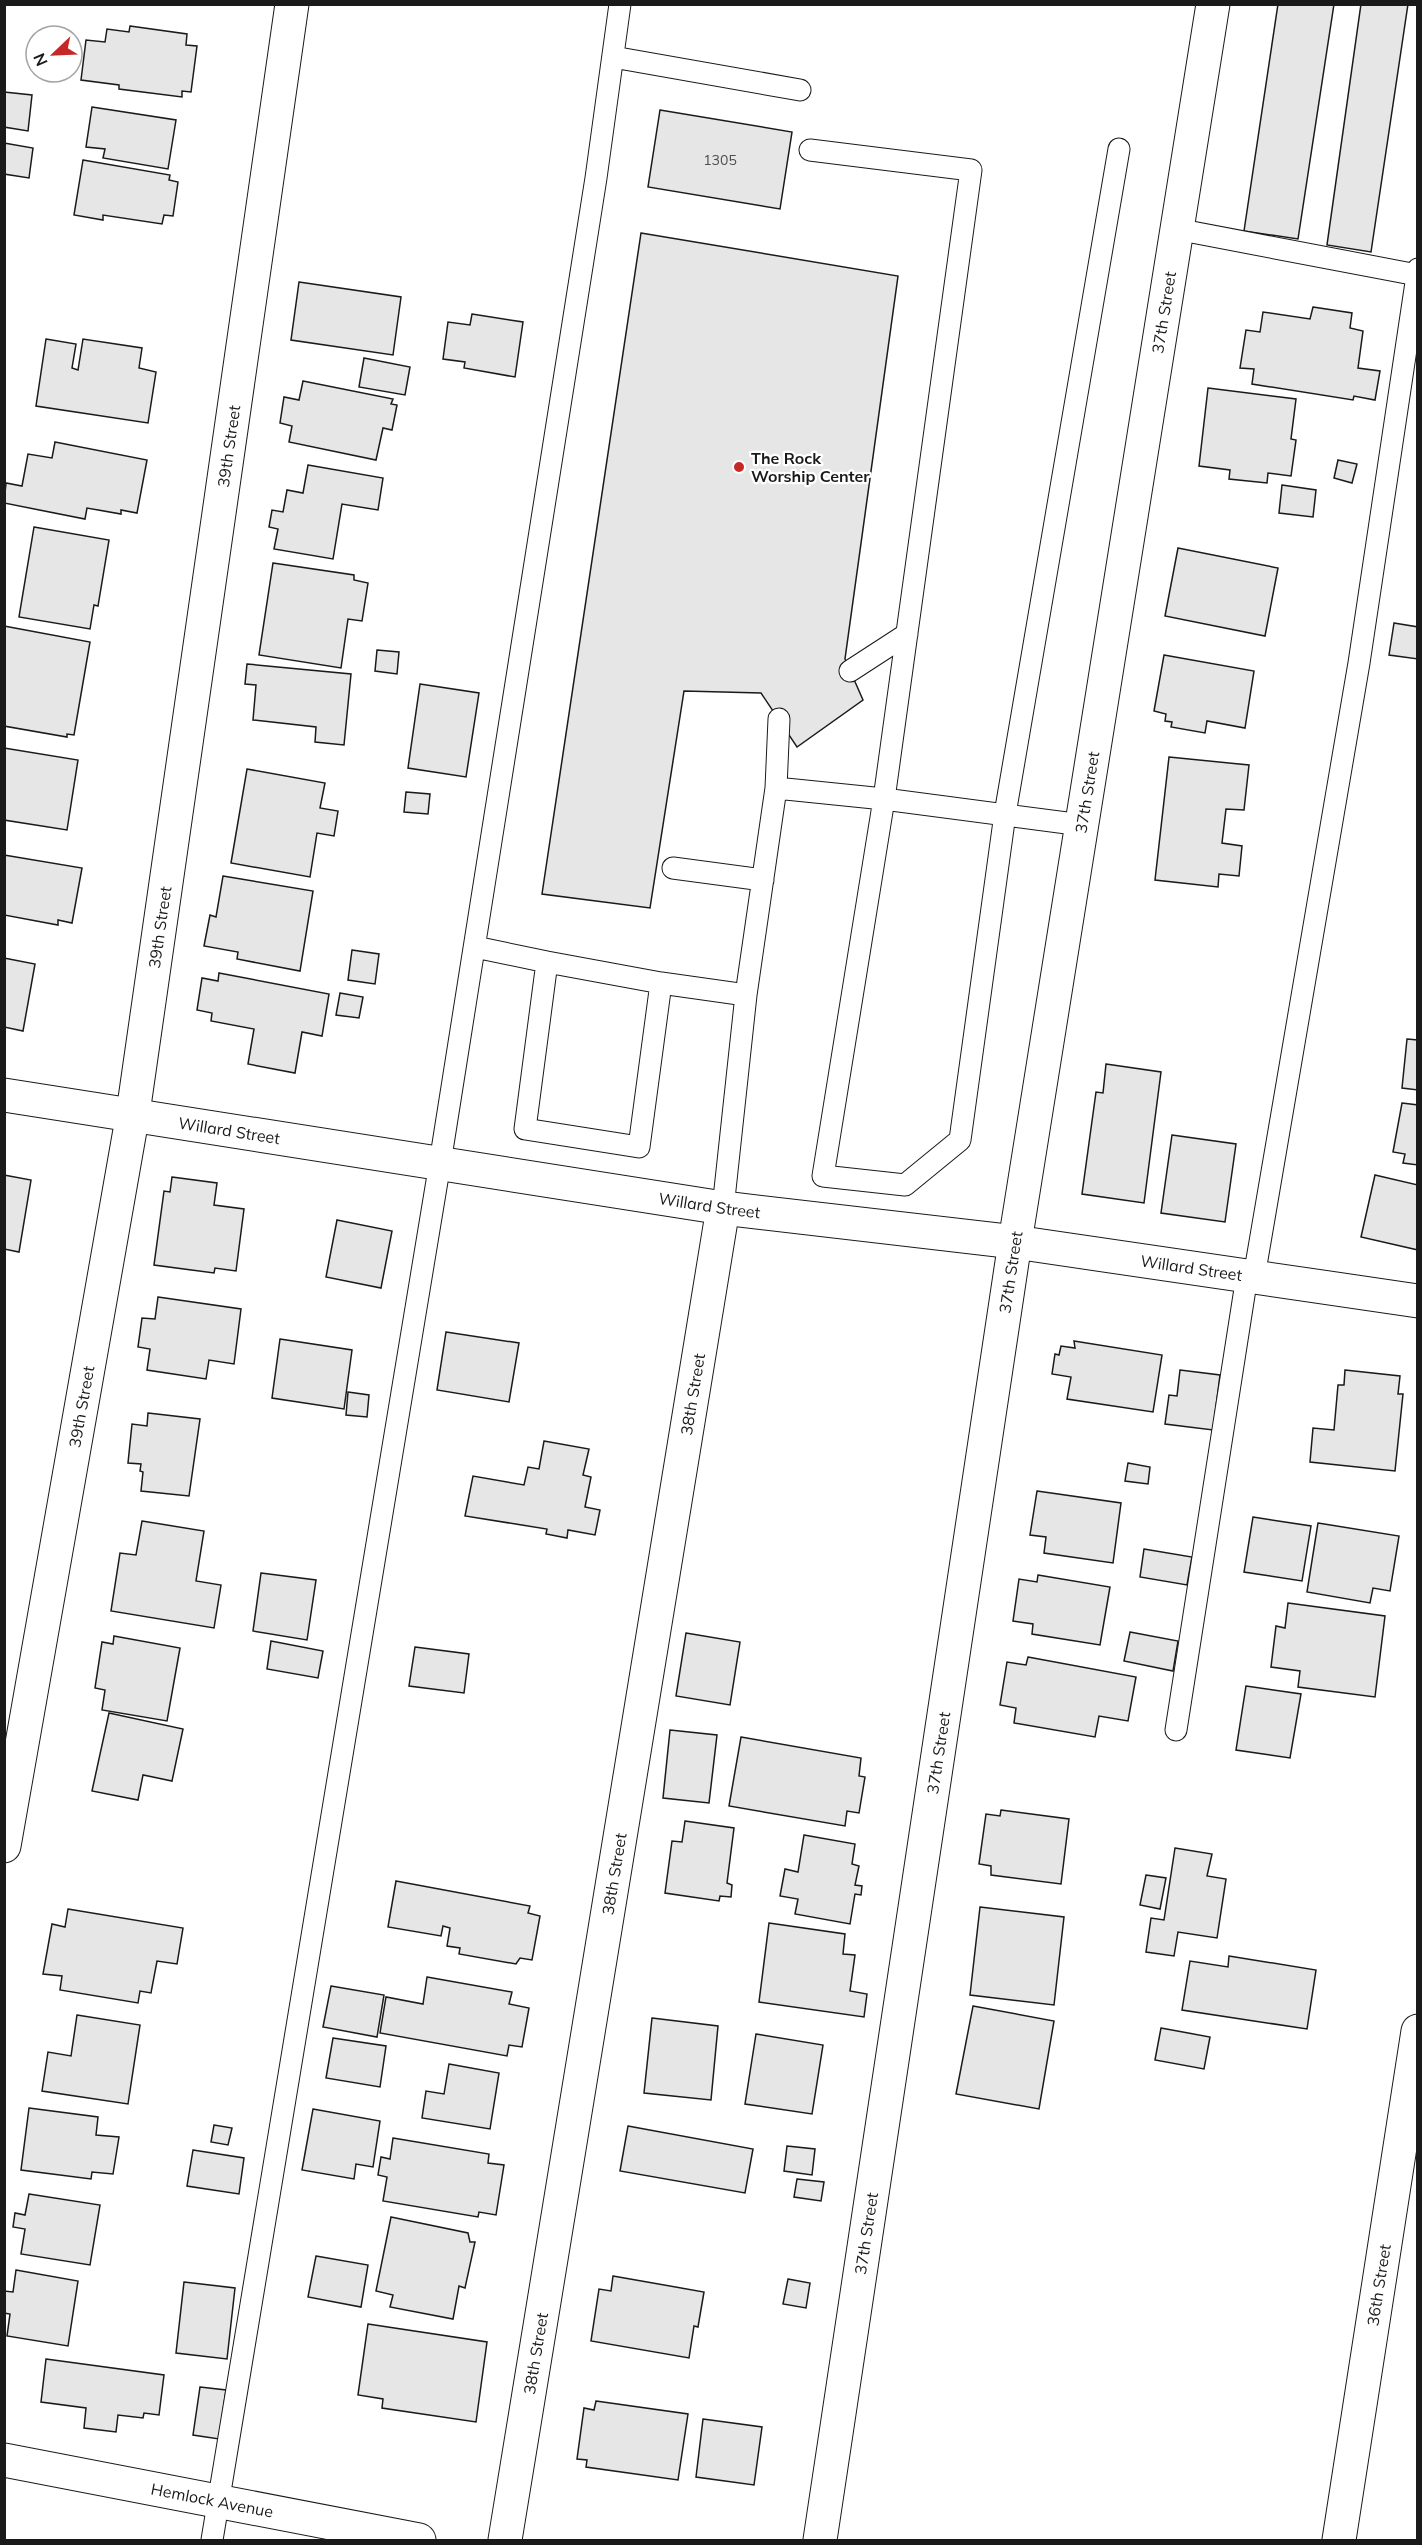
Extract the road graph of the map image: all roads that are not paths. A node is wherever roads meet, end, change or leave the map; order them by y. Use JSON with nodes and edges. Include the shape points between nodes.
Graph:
{"nodes":[{"id":1,"x":292,"y":4,"type":"edge"},
{"id":2,"x":620,"y":4,"type":"edge"},
{"id":3,"x":1213,"y":4,"type":"edge"},
{"id":4,"x":613,"y":57,"type":"junction"},
{"id":5,"x":800,"y":90,"type":"dead end"},
{"id":6,"x":1119,"y":149,"type":"dead end"},
{"id":7,"x":810,"y":150,"type":"dead end"},
{"id":8,"x":1176,"y":229,"type":"junction"},
{"id":9,"x":1417,"y":272,"type":"edge"},
{"id":10,"x":907,"y":634,"type":"junction"},
{"id":11,"x":850,"y":671,"type":"dead end"},
{"id":12,"x":779,"y":719,"type":"dead end"},
{"id":13,"x":776,"y":788,"type":"junction"},
{"id":14,"x":884,"y":799,"type":"junction"},
{"id":15,"x":1005,"y":814,"type":"junction"},
{"id":16,"x":1082,"y":825,"type":"junction"},
{"id":17,"x":673,"y":868,"type":"dead end"},
{"id":18,"x":763,"y":880,"type":"junction"},
{"id":19,"x":474,"y":947,"type":"junction"},
{"id":20,"x":547,"y":962,"type":"junction"},
{"id":21,"x":661,"y":983,"type":"junction"},
{"id":22,"x":747,"y":995,"type":"junction"},
{"id":23,"x":4,"y":1095,"type":"edge"},
{"id":24,"x":133,"y":1113,"type":"junction"},
{"id":25,"x":440,"y":1163,"type":"junction"},
{"id":26,"x":723,"y":1209,"type":"junction"},
{"id":27,"x":1015,"y":1242,"type":"junction"},
{"id":28,"x":1250,"y":1277,"type":"junction"},
{"id":29,"x":1418,"y":1301,"type":"edge"},
{"id":30,"x":1176,"y":1730,"type":"dead end"},
{"id":31,"x":11,"y":1768,"type":"edge"},
{"id":32,"x":4,"y":1846,"type":"edge"},
{"id":33,"x":1418,"y":2031,"type":"edge"},
{"id":34,"x":4,"y":2460,"type":"edge"},
{"id":35,"x":217,"y":2501,"type":"junction"},
{"id":36,"x":212,"y":2541,"type":"edge"},
{"id":37,"x":419,"y":2541,"type":"edge"},
{"id":38,"x":505,"y":2541,"type":"edge"},
{"id":39,"x":820,"y":2541,"type":"edge"},
{"id":40,"x":1339,"y":2541,"type":"edge"}],
"edges":[{"from":1,"to":24,"type":"street","name":"39th Street"},
{"from":2,"to":4,"type":"lane"},
{"from":3,"to":8,"type":"street","name":"37th Street"},
{"from":4,"to":5,"type":"lane"},
{"from":4,"to":19,"type":"lane"},
{"from":6,"to":15,"type":"lane"},
{"from":7,"to":10,"type":"lane","via":[[970,170]]},
{"from":8,"to":9,"type":"lane"},
{"from":8,"to":16,"type":"street","name":"37th Street"},
{"from":9,"to":28,"type":"lane","via":[[1359,663]]},
{"from":10,"to":11,"type":"lane"},
{"from":10,"to":14,"type":"lane"},
{"from":12,"to":13,"type":"lane"},
{"from":13,"to":14,"type":"lane"},
{"from":13,"to":18,"type":"lane"},
{"from":14,"to":15,"type":"lane"},
{"from":14,"to":15,"type":"lane","via":[[823,1176],[905,1185],[960,1140]]},
{"from":15,"to":16,"type":"lane"},
{"from":16,"to":27,"type":"street","name":"37th Street"},
{"from":17,"to":18,"type":"lane"},
{"from":18,"to":22,"type":"lane"},
{"from":19,"to":20,"type":"lane"},
{"from":19,"to":25,"type":"lane"},
{"from":20,"to":21,"type":"lane"},
{"from":20,"to":21,"type":"lane","via":[[525,1129],[639,1147]]},
{"from":21,"to":22,"type":"lane"},
{"from":22,"to":26,"type":"lane"},
{"from":23,"to":24,"type":"street","name":"Willard Street"},
{"from":24,"to":25,"type":"street","name":"Willard Street"},
{"from":24,"to":31,"type":"street","name":"39th Street"},
{"from":25,"to":26,"type":"street","name":"Willard Street"},
{"from":25,"to":35,"type":"lane"},
{"from":26,"to":27,"type":"street","name":"Willard Street"},
{"from":26,"to":38,"type":"street","name":"38th Street"},
{"from":27,"to":28,"type":"street","name":"Willard Street"},
{"from":27,"to":39,"type":"street","name":"37th Street"},
{"from":28,"to":29,"type":"street","name":"Willard Street"},
{"from":28,"to":30,"type":"lane"},
{"from":31,"to":32,"type":"street","name":"39th Street"},
{"from":33,"to":40,"type":"street","name":"36th Street"},
{"from":34,"to":35,"type":"street","name":"Hemlock Avenue"},
{"from":35,"to":36,"type":"lane"},
{"from":35,"to":37,"type":"street","name":"Hemlock Avenue"}]}
